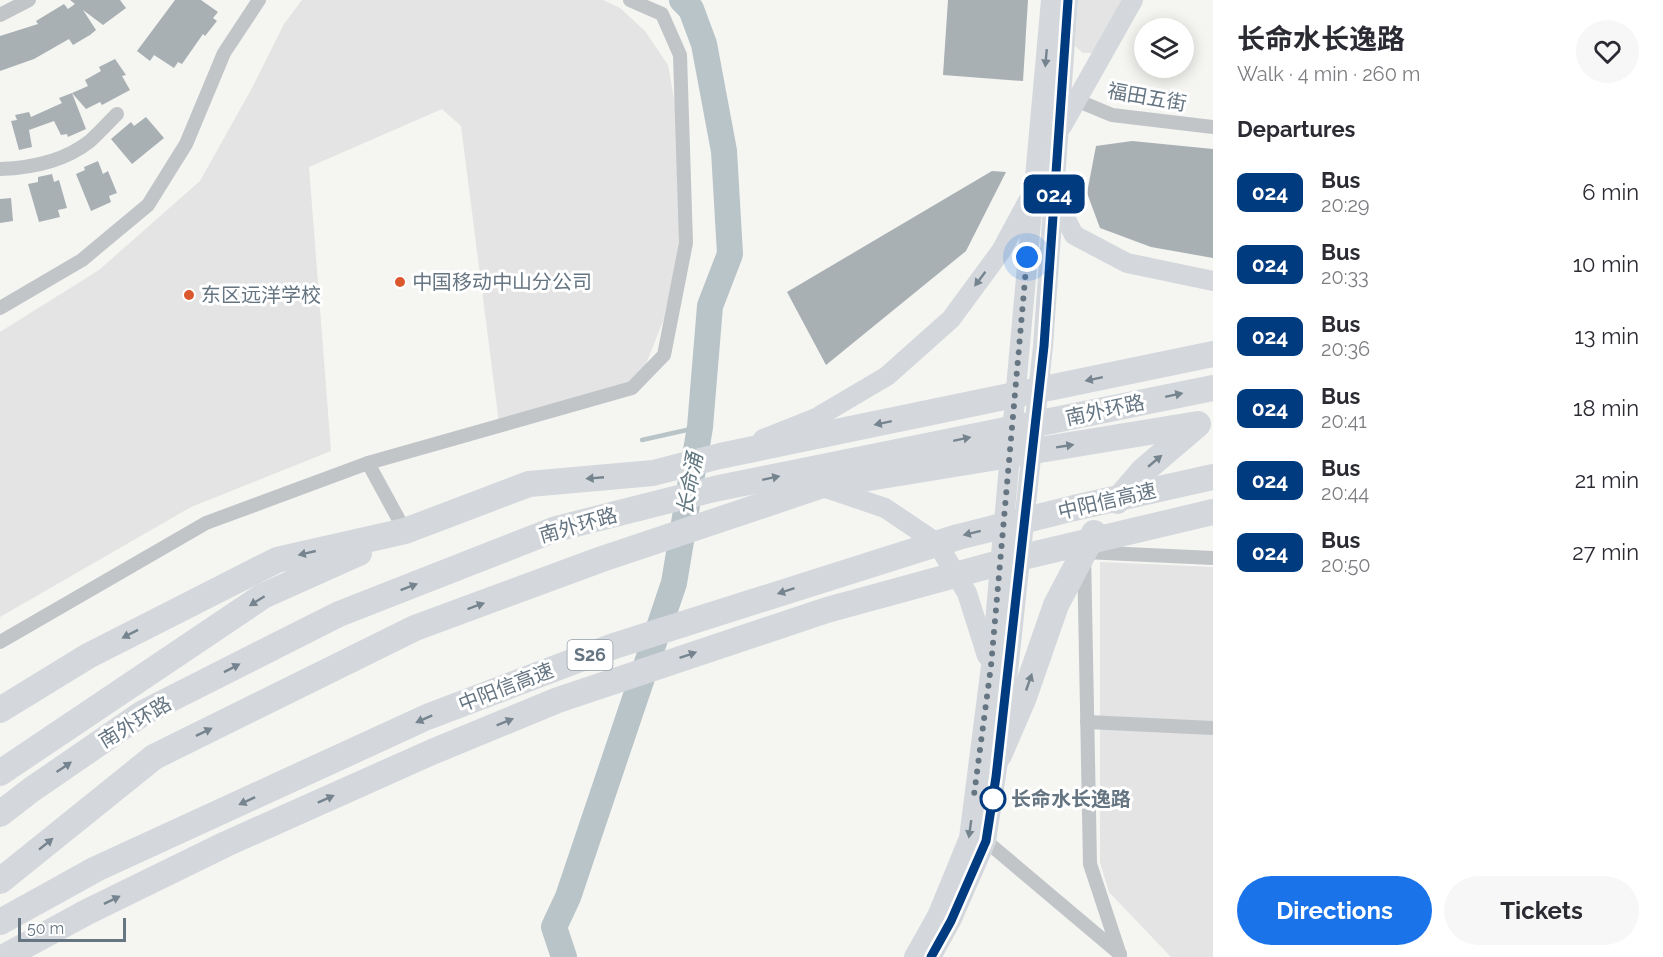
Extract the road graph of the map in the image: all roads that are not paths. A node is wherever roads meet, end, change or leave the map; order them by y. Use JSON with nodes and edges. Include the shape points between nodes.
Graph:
{"nodes":[{"id":1,"x":29,"y":0,"type":"edge"},
{"id":2,"x":259,"y":0,"type":"edge"},
{"id":3,"x":630,"y":0,"type":"edge"},
{"id":4,"x":1051,"y":0,"type":"edge"},
{"id":5,"x":1068,"y":0,"type":"edge"},
{"id":6,"x":1133,"y":0,"type":"edge"},
{"id":7,"x":0,"y":15,"type":"edge"},
{"id":8,"x":1065,"y":52,"type":"junction"},
{"id":9,"x":1099,"y":59,"type":"junction"},
{"id":10,"x":1076,"y":99,"type":"junction"},
{"id":11,"x":117,"y":114,"type":"dead end"},
{"id":12,"x":1213,"y":127,"type":"edge"},
{"id":13,"x":1059,"y":131,"type":"junction"},
{"id":14,"x":0,"y":169,"type":"edge"},
{"id":15,"x":1032,"y":193,"type":"junction"},
{"id":16,"x":1054,"y":196,"type":"junction"},
{"id":17,"x":1213,"y":281,"type":"edge"},
{"id":18,"x":0,"y":308,"type":"edge"},
{"id":19,"x":1213,"y":354,"type":"edge"},
{"id":20,"x":1213,"y":388,"type":"edge"},
{"id":21,"x":1206,"y":423,"type":"edge"},
{"id":22,"x":1021,"y":453,"type":"junction"},
{"id":23,"x":720,"y":456,"type":"junction"},
{"id":24,"x":368,"y":463,"type":"junction"},
{"id":25,"x":1213,"y":477,"type":"edge"},
{"id":26,"x":820,"y":486,"type":"junction"},
{"id":27,"x":1213,"y":512,"type":"edge"},
{"id":28,"x":405,"y":531,"type":"junction"},
{"id":29,"x":1084,"y":552,"type":"junction"},
{"id":30,"x":1213,"y":558,"type":"edge"},
{"id":31,"x":0,"y":642,"type":"edge"},
{"id":32,"x":991,"y":666,"type":"junction"},
{"id":33,"x":0,"y":711,"type":"edge"},
{"id":34,"x":1087,"y":722,"type":"junction"},
{"id":35,"x":1213,"y":728,"type":"edge"},
{"id":36,"x":999,"y":755,"type":"junction"},
{"id":37,"x":0,"y":773,"type":"edge"},
{"id":38,"x":0,"y":816,"type":"edge"},
{"id":39,"x":986,"y":841,"type":"junction"},
{"id":40,"x":0,"y":881,"type":"edge"},
{"id":41,"x":0,"y":922,"type":"edge"},
{"id":42,"x":1122,"y":956,"type":"edge"},
{"id":43,"x":4,"y":957,"type":"edge"},
{"id":44,"x":914,"y":957,"type":"edge"},
{"id":45,"x":932,"y":957,"type":"edge"}],
"edges":[{"from":1,"to":7,"type":"street"},
{"from":2,"to":18,"type":"street","via":[[224,53],[186,144],[148,205],[82,260]]},
{"from":3,"to":24,"type":"street","via":[[662,14],[680,55],[686,243],[663,355],[632,388]]},
{"from":4,"to":15,"type":"street","one_way":true},
{"from":5,"to":8,"type":"street"},
{"from":6,"to":9,"type":"street"},
{"from":8,"to":9,"type":"street","via":[[1080,61]]},
{"from":8,"to":13,"type":"street"},
{"from":9,"to":10,"type":"street"},
{"from":10,"to":12,"type":"street","name":"福田五街","via":[[1112,115]]},
{"from":10,"to":13,"type":"street"},
{"from":11,"to":14,"type":"street","via":[[88,142],[59,158]]},
{"from":13,"to":16,"type":"street"},
{"from":15,"to":22,"type":"street"},
{"from":15,"to":23,"type":"street","one_way":true,"via":[[1001,251],[951,319],[888,376],[816,418]]},
{"from":16,"to":17,"type":"street","via":[[1074,236],[1127,263]]},
{"from":16,"to":22,"type":"street","via":[[1044,346]]},
{"from":19,"to":23,"type":"highway","name":"南外环路","one_way":true},
{"from":38,"to":20,"type":"highway","name":"南外环路","one_way":true,"via":[[31,789],[143,713],[339,614],[556,529],[714,489]]},
{"from":22,"to":21,"type":"highway","name":"南外环路","one_way":true},
{"from":29,"to":21,"type":"highway","one_way":true,"via":[[1101,519],[1143,471]]},
{"from":22,"to":26,"type":"highway","name":"南外环路"},
{"from":22,"to":32,"type":"street"},
{"from":22,"to":36,"type":"street"},
{"from":23,"to":28,"type":"highway","name":"南外环路","one_way":true,"via":[[654,473],[529,484]]},
{"from":24,"to":28,"type":"street"},
{"from":24,"to":31,"type":"street","via":[[206,523]]},
{"from":25,"to":41,"type":"highway","name":"中阳信高速","number":"S26","one_way":true,"via":[[958,537],[614,646],[427,717],[96,869]]},
{"from":26,"to":32,"type":"street","via":[[885,508],[936,543],[968,593]]},
{"from":40,"to":26,"type":"highway","name":"南外环路","one_way":true,"via":[[154,757],[416,628],[631,549]]},
{"from":43,"to":27,"type":"highway","name":"中阳信高速","number":"S26","one_way":true,"via":[[226,844],[558,700],[827,610],[1011,560]]},
{"from":28,"to":33,"type":"highway","name":"南外环路","one_way":true,"via":[[277,560],[88,656]]},
{"from":28,"to":37,"type":"highway","one_way":true,"via":[[263,596]]},
{"from":29,"to":30,"type":"street"},
{"from":29,"to":34,"type":"street"},
{"from":36,"to":29,"type":"highway","one_way":true,"via":[[1056,605]]},
{"from":32,"to":44,"type":"street","one_way":true,"via":[[969,838],[937,916]]},
{"from":34,"to":35,"type":"street"},
{"from":34,"to":42,"type":"street","via":[[1090,864]]},
{"from":36,"to":39,"type":"street"},
{"from":39,"to":42,"type":"street"},
{"from":39,"to":45,"type":"street"}]}
